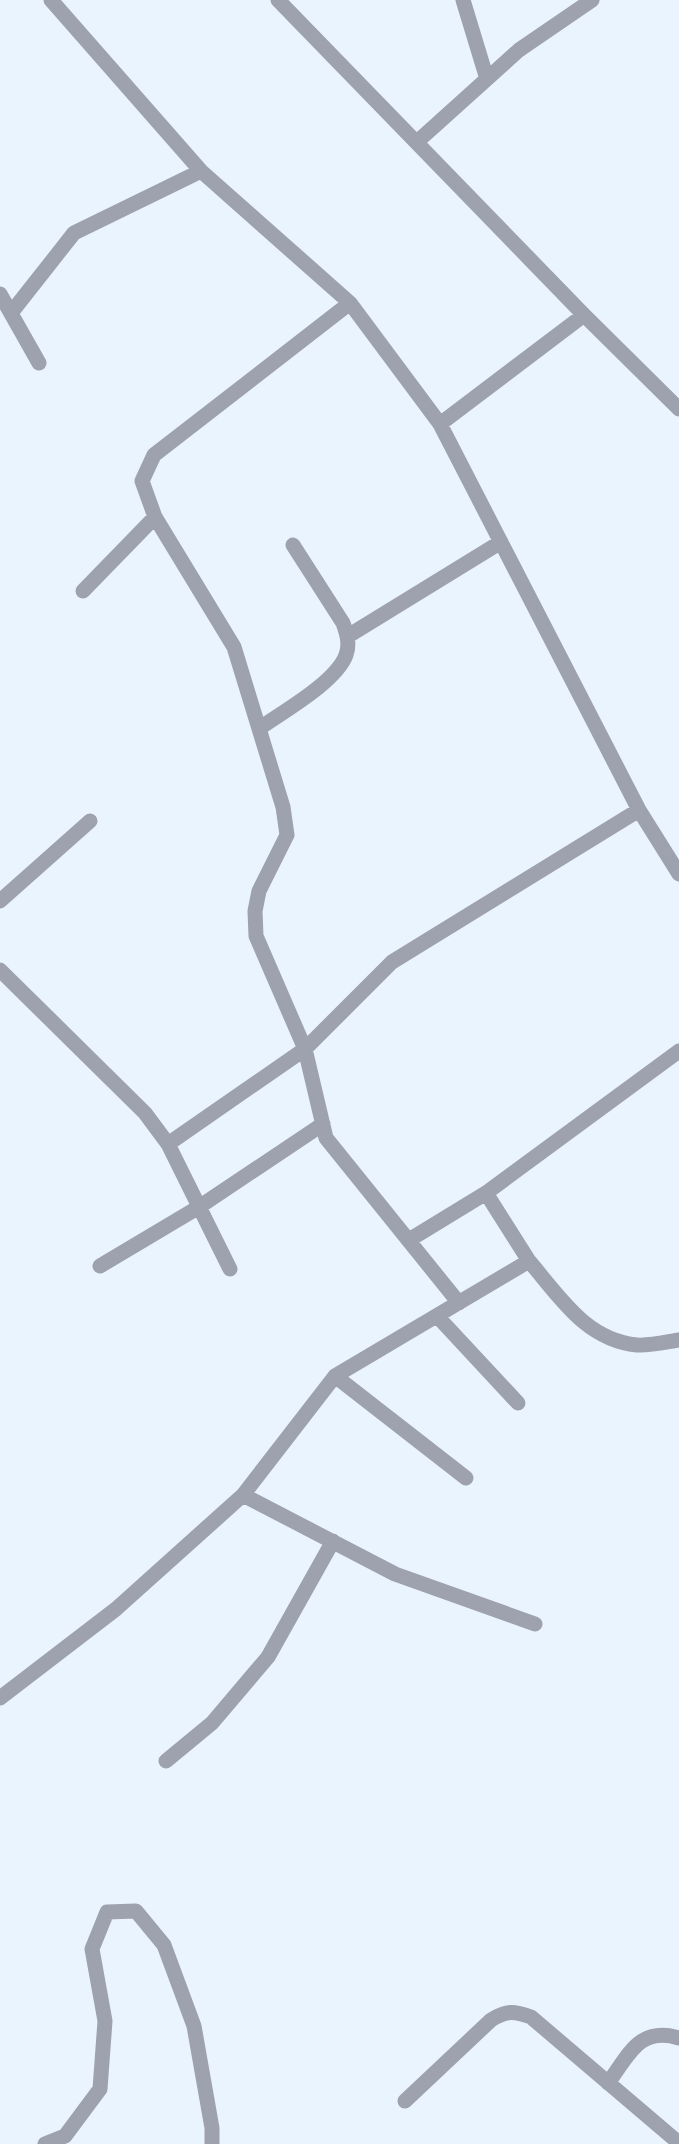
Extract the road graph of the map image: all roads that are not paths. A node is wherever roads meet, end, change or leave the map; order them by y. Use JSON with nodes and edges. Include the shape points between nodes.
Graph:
{"nodes":[{"id":1,"x":51,"y":0,"type":"edge"},
{"id":2,"x":278,"y":0,"type":"edge"},
{"id":3,"x":464,"y":0,"type":"edge"},
{"id":4,"x":592,"y":0,"type":"edge"},
{"id":5,"x":487,"y":79,"type":"junction"},
{"id":6,"x":418,"y":141,"type":"junction"},
{"id":7,"x":201,"y":171,"type":"junction"},
{"id":8,"x":0,"y":294,"type":"edge"},
{"id":9,"x":350,"y":303,"type":"junction"},
{"id":10,"x":10,"y":313,"type":"junction"},
{"id":11,"x":584,"y":315,"type":"junction"},
{"id":12,"x":39,"y":363,"type":"dead end"},
{"id":13,"x":679,"y":409,"type":"edge"},
{"id":14,"x":440,"y":424,"type":"junction"},
{"id":15,"x":154,"y":517,"type":"junction"},
{"id":16,"x":501,"y":542,"type":"junction"},
{"id":17,"x":293,"y":545,"type":"dead end"},
{"id":18,"x":82,"y":591,"type":"dead end"},
{"id":19,"x":348,"y":636,"type":"junction"},
{"id":20,"x":260,"y":728,"type":"junction"},
{"id":21,"x":639,"y":810,"type":"junction"},
{"id":22,"x":90,"y":820,"type":"dead end"},
{"id":23,"x":679,"y":874,"type":"edge"},
{"id":24,"x":0,"y":901,"type":"edge"},
{"id":25,"x":0,"y":970,"type":"edge"},
{"id":26,"x":305,"y":1050,"type":"junction"},
{"id":27,"x":679,"y":1051,"type":"edge"},
{"id":28,"x":323,"y":1124,"type":"junction"},
{"id":29,"x":168,"y":1144,"type":"junction"},
{"id":30,"x":486,"y":1193,"type":"junction"},
{"id":31,"x":200,"y":1207,"type":"junction"},
{"id":32,"x":409,"y":1240,"type":"junction"},
{"id":33,"x":529,"y":1262,"type":"junction"},
{"id":34,"x":100,"y":1266,"type":"dead end"},
{"id":35,"x":230,"y":1269,"type":"dead end"},
{"id":36,"x":459,"y":1303,"type":"junction"},
{"id":37,"x":437,"y":1316,"type":"junction"},
{"id":38,"x":679,"y":1340,"type":"edge"},
{"id":39,"x":335,"y":1376,"type":"junction"},
{"id":40,"x":518,"y":1403,"type":"dead end"},
{"id":41,"x":466,"y":1478,"type":"dead end"},
{"id":42,"x":243,"y":1495,"type":"junction"},
{"id":43,"x":333,"y":1541,"type":"junction"},
{"id":44,"x":535,"y":1624,"type":"dead end"},
{"id":45,"x":0,"y":1698,"type":"edge"},
{"id":46,"x":166,"y":1761,"type":"dead end"},
{"id":47,"x":679,"y":2038,"type":"edge"},
{"id":48,"x":608,"y":2083,"type":"junction"},
{"id":49,"x":405,"y":2101,"type":"dead end"},
{"id":50,"x":679,"y":2143,"type":"edge"},
{"id":51,"x":45,"y":2144,"type":"edge"},
{"id":52,"x":212,"y":2144,"type":"edge"}],
"edges":[{"from":1,"to":7,"type":"street"},
{"from":2,"to":6,"type":"street"},
{"from":3,"to":5,"type":"street"},
{"from":4,"to":5,"type":"street","via":[[519,50]]},
{"from":5,"to":6,"type":"street"},
{"from":6,"to":11,"type":"street"},
{"from":7,"to":9,"type":"street"},
{"from":7,"to":10,"type":"street","via":[[74,233]]},
{"from":8,"to":10,"type":"street"},
{"from":9,"to":14,"type":"street"},
{"from":9,"to":15,"type":"street","via":[[154,455],[142,481]]},
{"from":10,"to":12,"type":"street"},
{"from":11,"to":13,"type":"street"},
{"from":11,"to":14,"type":"street"},
{"from":14,"to":16,"type":"street"},
{"from":15,"to":18,"type":"street"},
{"from":15,"to":20,"type":"street","via":[[234,647]]},
{"from":16,"to":19,"type":"street"},
{"from":16,"to":21,"type":"street"},
{"from":17,"to":19,"type":"street"},
{"from":19,"to":20,"type":"street","via":[[346,655],[333,674]]},
{"from":20,"to":26,"type":"street","via":[[287,835],[259,891],[256,936]]},
{"from":21,"to":23,"type":"street"},
{"from":21,"to":26,"type":"street","via":[[392,962]]},
{"from":22,"to":24,"type":"street"},
{"from":25,"to":29,"type":"street","via":[[145,1113]]},
{"from":26,"to":28,"type":"street"},
{"from":26,"to":29,"type":"street"},
{"from":27,"to":30,"type":"street"},
{"from":28,"to":31,"type":"street"},
{"from":28,"to":32,"type":"street","via":[[326,1138]]},
{"from":29,"to":31,"type":"street"},
{"from":30,"to":32,"type":"street"},
{"from":30,"to":33,"type":"street"},
{"from":31,"to":34,"type":"street"},
{"from":31,"to":35,"type":"street"},
{"from":32,"to":36,"type":"street"},
{"from":33,"to":36,"type":"street"},
{"from":33,"to":38,"type":"street","via":[[583,1324],[608,1339],[639,1345]]},
{"from":36,"to":37,"type":"street"},
{"from":37,"to":39,"type":"street"},
{"from":37,"to":40,"type":"street"},
{"from":39,"to":41,"type":"street"},
{"from":39,"to":42,"type":"street"},
{"from":42,"to":43,"type":"street"},
{"from":42,"to":45,"type":"street","via":[[116,1609]]},
{"from":43,"to":44,"type":"street","via":[[395,1574]]},
{"from":43,"to":46,"type":"street","via":[[268,1657],[212,1723]]},
{"from":47,"to":48,"type":"street","via":[[650,2035],[638,2042]]},
{"from":48,"to":49,"type":"street","via":[[531,2017],[507,2011],[491,2020]]},
{"from":48,"to":50,"type":"street"},
{"from":51,"to":52,"type":"street","via":[[66,2136],[100,2089],[105,2021],[92,1949],[107,1912],[136,1911],[164,1945],[194,2026]]}]}
